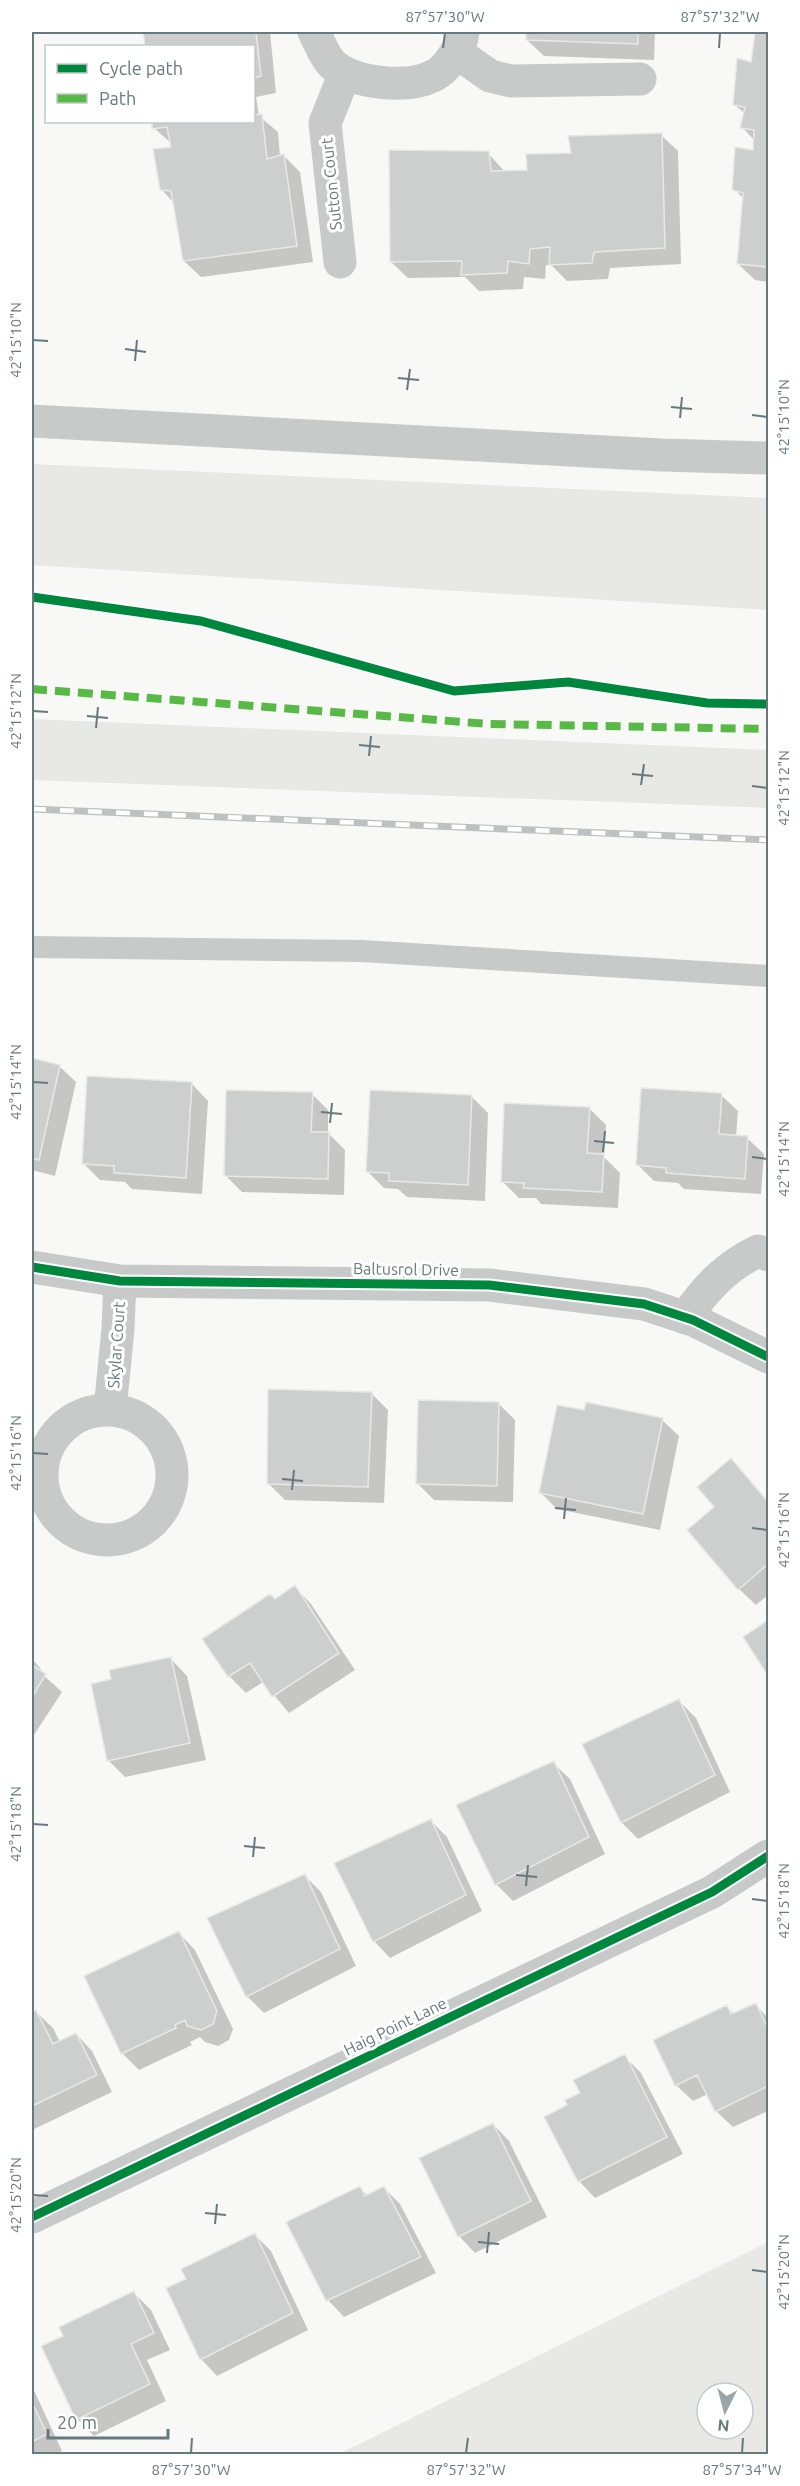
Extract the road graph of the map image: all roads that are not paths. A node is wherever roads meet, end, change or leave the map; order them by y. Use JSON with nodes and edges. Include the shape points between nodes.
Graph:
{"nodes":[{"id":1,"x":314,"y":32,"type":"edge"},
{"id":2,"x":460,"y":42,"type":"edge"},
{"id":3,"x":345,"y":73,"type":"junction"},
{"id":4,"x":640,"y":79,"type":"dead end"},
{"id":5,"x":340,"y":262,"type":"dead end"},
{"id":6,"x":32,"y":421,"type":"edge"},
{"id":7,"x":768,"y":458,"type":"edge"},
{"id":8,"x":32,"y":947,"type":"edge"},
{"id":9,"x":768,"y":976,"type":"edge"},
{"id":10,"x":768,"y":1255,"type":"edge"},
{"id":11,"x":32,"y":1267,"type":"edge"},
{"id":12,"x":120,"y":1281,"type":"junction"},
{"id":13,"x":685,"y":1318,"type":"junction"},
{"id":14,"x":768,"y":1357,"type":"edge"},
{"id":15,"x":110,"y":1410,"type":"dead end"},
{"id":16,"x":768,"y":1856,"type":"edge"},
{"id":17,"x":32,"y":2217,"type":"edge"}],
"edges":[{"from":1,"to":3,"type":"street","via":[[330,62]]},
{"from":2,"to":3,"type":"street","via":[[436,76],[420,81],[376,83]]},
{"from":2,"to":4,"type":"street","via":[[490,76],[511,81]]},
{"from":3,"to":5,"type":"street","name":"Sutton Court","via":[[325,123]]},
{"from":6,"to":7,"type":"street"},
{"from":8,"to":9,"type":"lane","via":[[362,951]]},
{"from":10,"to":13,"type":"street","via":[[758,1251],[734,1262],[706,1288]]},
{"from":11,"to":12,"type":"street","name":"Baltusrol Drive"},
{"from":12,"to":13,"type":"street","name":"Baltusrol Drive","via":[[489,1285],[645,1304]]},
{"from":12,"to":15,"type":"street","name":"Skylar Court"},
{"from":13,"to":14,"type":"street","name":"Baltusrol Drive"},
{"from":16,"to":17,"type":"street","name":"Haig Point Lane","via":[[712,1892]]}]}
